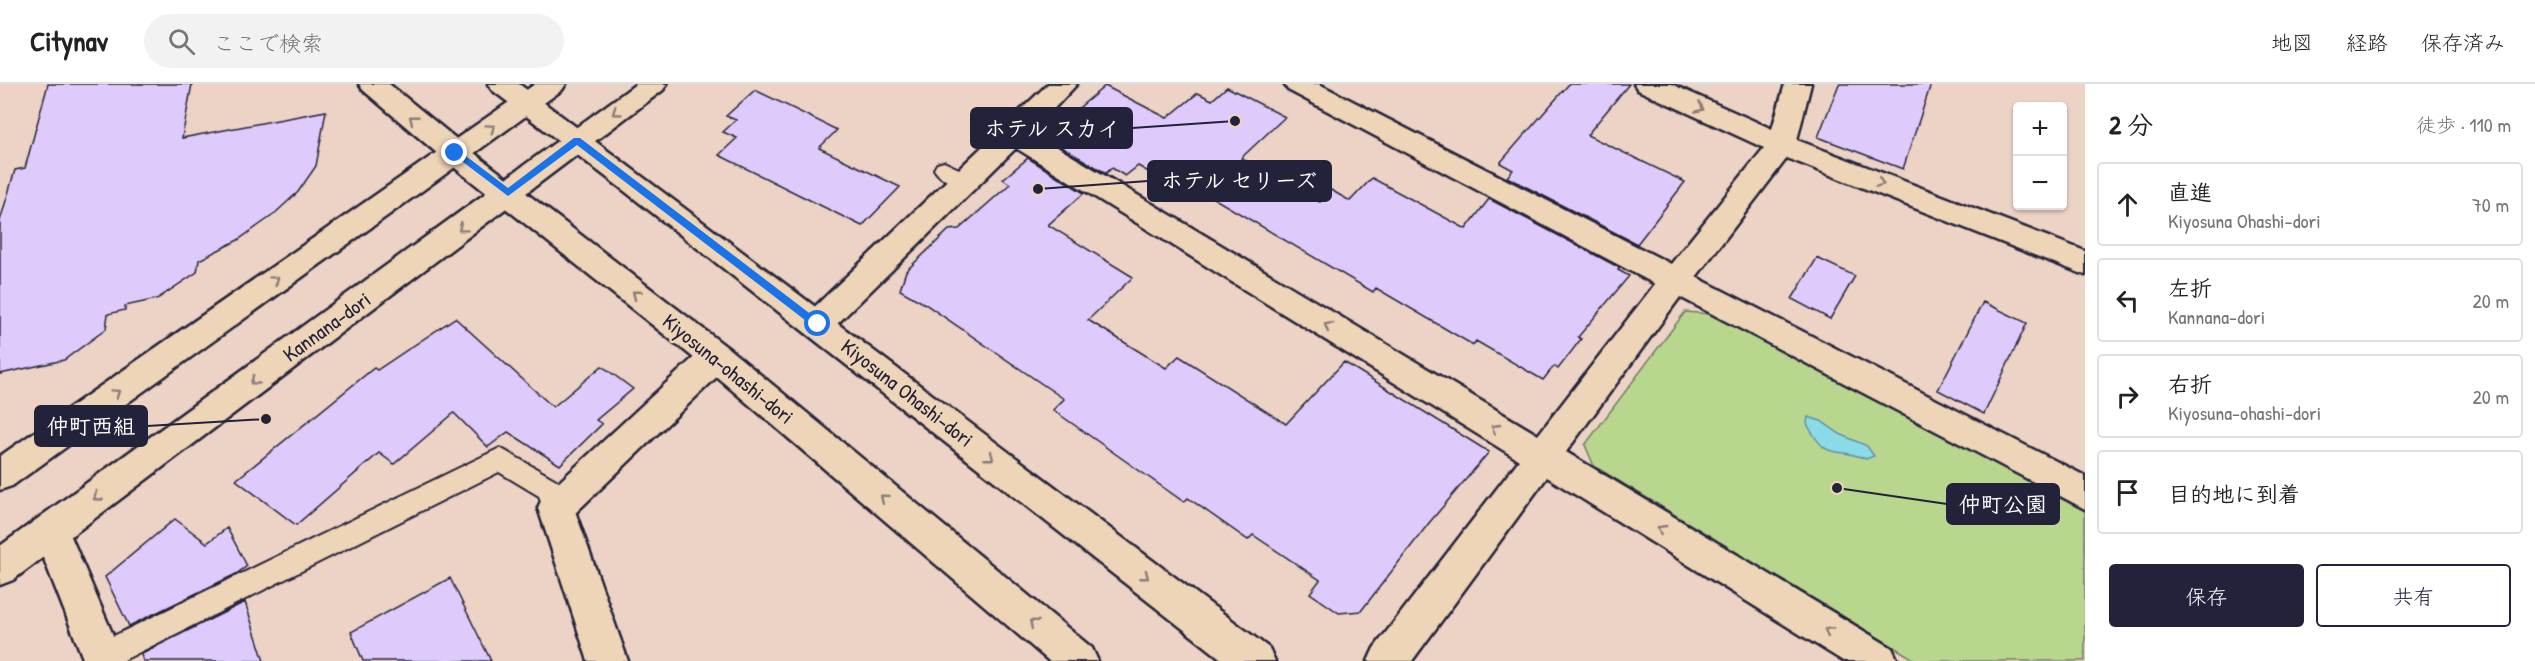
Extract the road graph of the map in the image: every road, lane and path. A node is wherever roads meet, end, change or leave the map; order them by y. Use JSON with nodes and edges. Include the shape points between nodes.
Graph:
{"nodes":[{"id":1,"x":372,"y":84,"type":"edge"},
{"id":2,"x":501,"y":84,"type":"edge"},
{"id":3,"x":553,"y":84,"type":"edge"},
{"id":4,"x":654,"y":84,"type":"edge"},
{"id":5,"x":1064,"y":84,"type":"edge"},
{"id":6,"x":1297,"y":84,"type":"edge"},
{"id":7,"x":1647,"y":84,"type":"edge"},
{"id":8,"x":1798,"y":84,"type":"edge"},
{"id":9,"x":526,"y":103,"type":"junction"},
{"id":10,"x":1013,"y":133,"type":"junction"},
{"id":11,"x":577,"y":140,"type":"junction"},
{"id":12,"x":1782,"y":145,"type":"junction"},
{"id":13,"x":455,"y":153,"type":"junction"},
{"id":14,"x":508,"y":192,"type":"junction"},
{"id":15,"x":2085,"y":263,"type":"edge"},
{"id":16,"x":1675,"y":281,"type":"junction"},
{"id":17,"x":818,"y":324,"type":"junction"},
{"id":18,"x":716,"y":357,"type":"junction"},
{"id":19,"x":1543,"y":457,"type":"junction"},
{"id":20,"x":0,"y":475,"type":"edge"},
{"id":21,"x":2085,"y":493,"type":"edge"},
{"id":22,"x":556,"y":508,"type":"junction"},
{"id":23,"x":51,"y":531,"type":"junction"},
{"id":24,"x":0,"y":568,"type":"edge"},
{"id":25,"x":104,"y":659,"type":"edge"},
{"id":26,"x":608,"y":661,"type":"edge"},
{"id":27,"x":1078,"y":661,"type":"edge"},
{"id":28,"x":1255,"y":661,"type":"edge"},
{"id":29,"x":1388,"y":661,"type":"edge"},
{"id":30,"x":1878,"y":661,"type":"edge"}],
"edges":[{"from":13,"to":1,"type":"street","name":"Kiyosuna-ohashi-dori","one_way":true},
{"from":2,"to":9,"type":"street","name":"Kiyosuna Ohashi-dori"},
{"from":3,"to":9,"type":"street"},
{"from":4,"to":11,"type":"street","name":"Kannana-dori","one_way":true},
{"from":5,"to":10,"type":"street"},
{"from":6,"to":16,"type":"street"},
{"from":7,"to":12,"type":"street","one_way":true},
{"from":8,"to":12,"type":"street"},
{"from":9,"to":11,"type":"street","name":"Kiyosuna Ohashi-dori"},
{"from":13,"to":9,"type":"street","one_way":true},
{"from":10,"to":17,"type":"street","via":[[955,175]]},
{"from":19,"to":10,"type":"street","one_way":true},
{"from":11,"to":14,"type":"street","name":"Kannana-dori"},
{"from":11,"to":17,"type":"street","name":"Kiyosuna Ohashi-dori"},
{"from":12,"to":15,"type":"street","one_way":true},
{"from":12,"to":16,"type":"street"},
{"from":13,"to":14,"type":"street","name":"Kiyosuna-ohashi-dori"},
{"from":20,"to":13,"type":"street","one_way":true},
{"from":18,"to":14,"type":"street","name":"Kiyosuna-ohashi-dori","one_way":true},
{"from":14,"to":23,"type":"street","name":"Kannana-dori","one_way":true},
{"from":16,"to":19,"type":"street"},
{"from":16,"to":21,"type":"street"},
{"from":17,"to":28,"type":"street","name":"Kiyosuna Ohashi-dori","one_way":true},
{"from":18,"to":22,"type":"street"},
{"from":27,"to":18,"type":"street","name":"Kiyosuna-ohashi-dori","one_way":true},
{"from":19,"to":29,"type":"street"},
{"from":30,"to":19,"type":"street","one_way":true},
{"from":22,"to":25,"type":"lane","via":[[549,489],[500,459]]},
{"from":22,"to":26,"type":"street"},
{"from":23,"to":24,"type":"street","name":"Kannana-dori"},
{"from":23,"to":25,"type":"street"}]}
